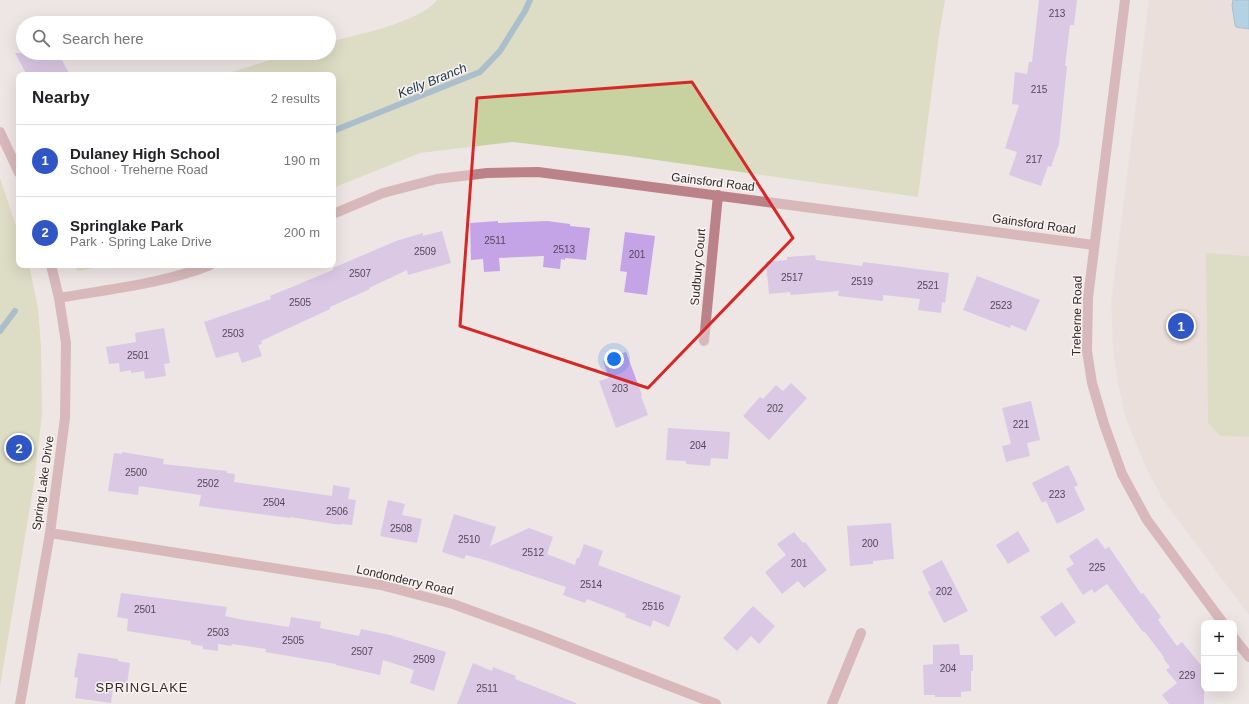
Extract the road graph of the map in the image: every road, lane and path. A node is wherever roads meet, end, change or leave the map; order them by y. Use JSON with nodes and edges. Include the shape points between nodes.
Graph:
{"nodes":[{"id":1,"x":1125,"y":0,"type":"edge"},
{"id":2,"x":0,"y":132,"type":"edge"},
{"id":3,"x":16,"y":167,"type":"edge"},
{"id":4,"x":718,"y":196,"type":"junction"},
{"id":5,"x":336,"y":213,"type":"edge"},
{"id":6,"x":1094,"y":245,"type":"junction"},
{"id":7,"x":52,"y":268,"type":"edge"},
{"id":8,"x":203,"y":268,"type":"edge"},
{"id":9,"x":59,"y":298,"type":"junction"},
{"id":10,"x":704,"y":341,"type":"dead end"},
{"id":11,"x":50,"y":533,"type":"junction"},
{"id":12,"x":1221,"y":620,"type":"edge"},
{"id":13,"x":861,"y":633,"type":"dead end"},
{"id":14,"x":1237,"y":642,"type":"edge"},
{"id":15,"x":1249,"y":657,"type":"edge"},
{"id":16,"x":20,"y":704,"type":"edge"},
{"id":17,"x":716,"y":704,"type":"edge"},
{"id":18,"x":832,"y":704,"type":"edge"}],
"edges":[{"from":1,"to":6,"type":"street","name":"Treherne Road"},
{"from":2,"to":3,"type":"street"},
{"from":4,"to":5,"type":"street","name":"Gainsford Road","via":[[538,172],[487,173],[437,179],[383,193]]},
{"from":4,"to":6,"type":"street","name":"Gainsford Road"},
{"from":4,"to":10,"type":"street","name":"Sudbury Court"},
{"from":6,"to":12,"type":"street","name":"Treherne Road","via":[[1088,298],[1087,351],[1092,383],[1104,424],[1122,474],[1147,520]]},
{"from":7,"to":9,"type":"street","name":"Spring Lake Drive"},
{"from":8,"to":9,"type":"street","via":[[156,281]]},
{"from":9,"to":11,"type":"street","name":"Spring Lake Drive","via":[[66,343],[65,418]]},
{"from":11,"to":16,"type":"street","name":"Spring Lake Drive"},
{"from":11,"to":17,"type":"street","name":"Londonderry Road","via":[[381,585],[460,607]]},
{"from":13,"to":18,"type":"street"},
{"from":14,"to":15,"type":"street"}]}
